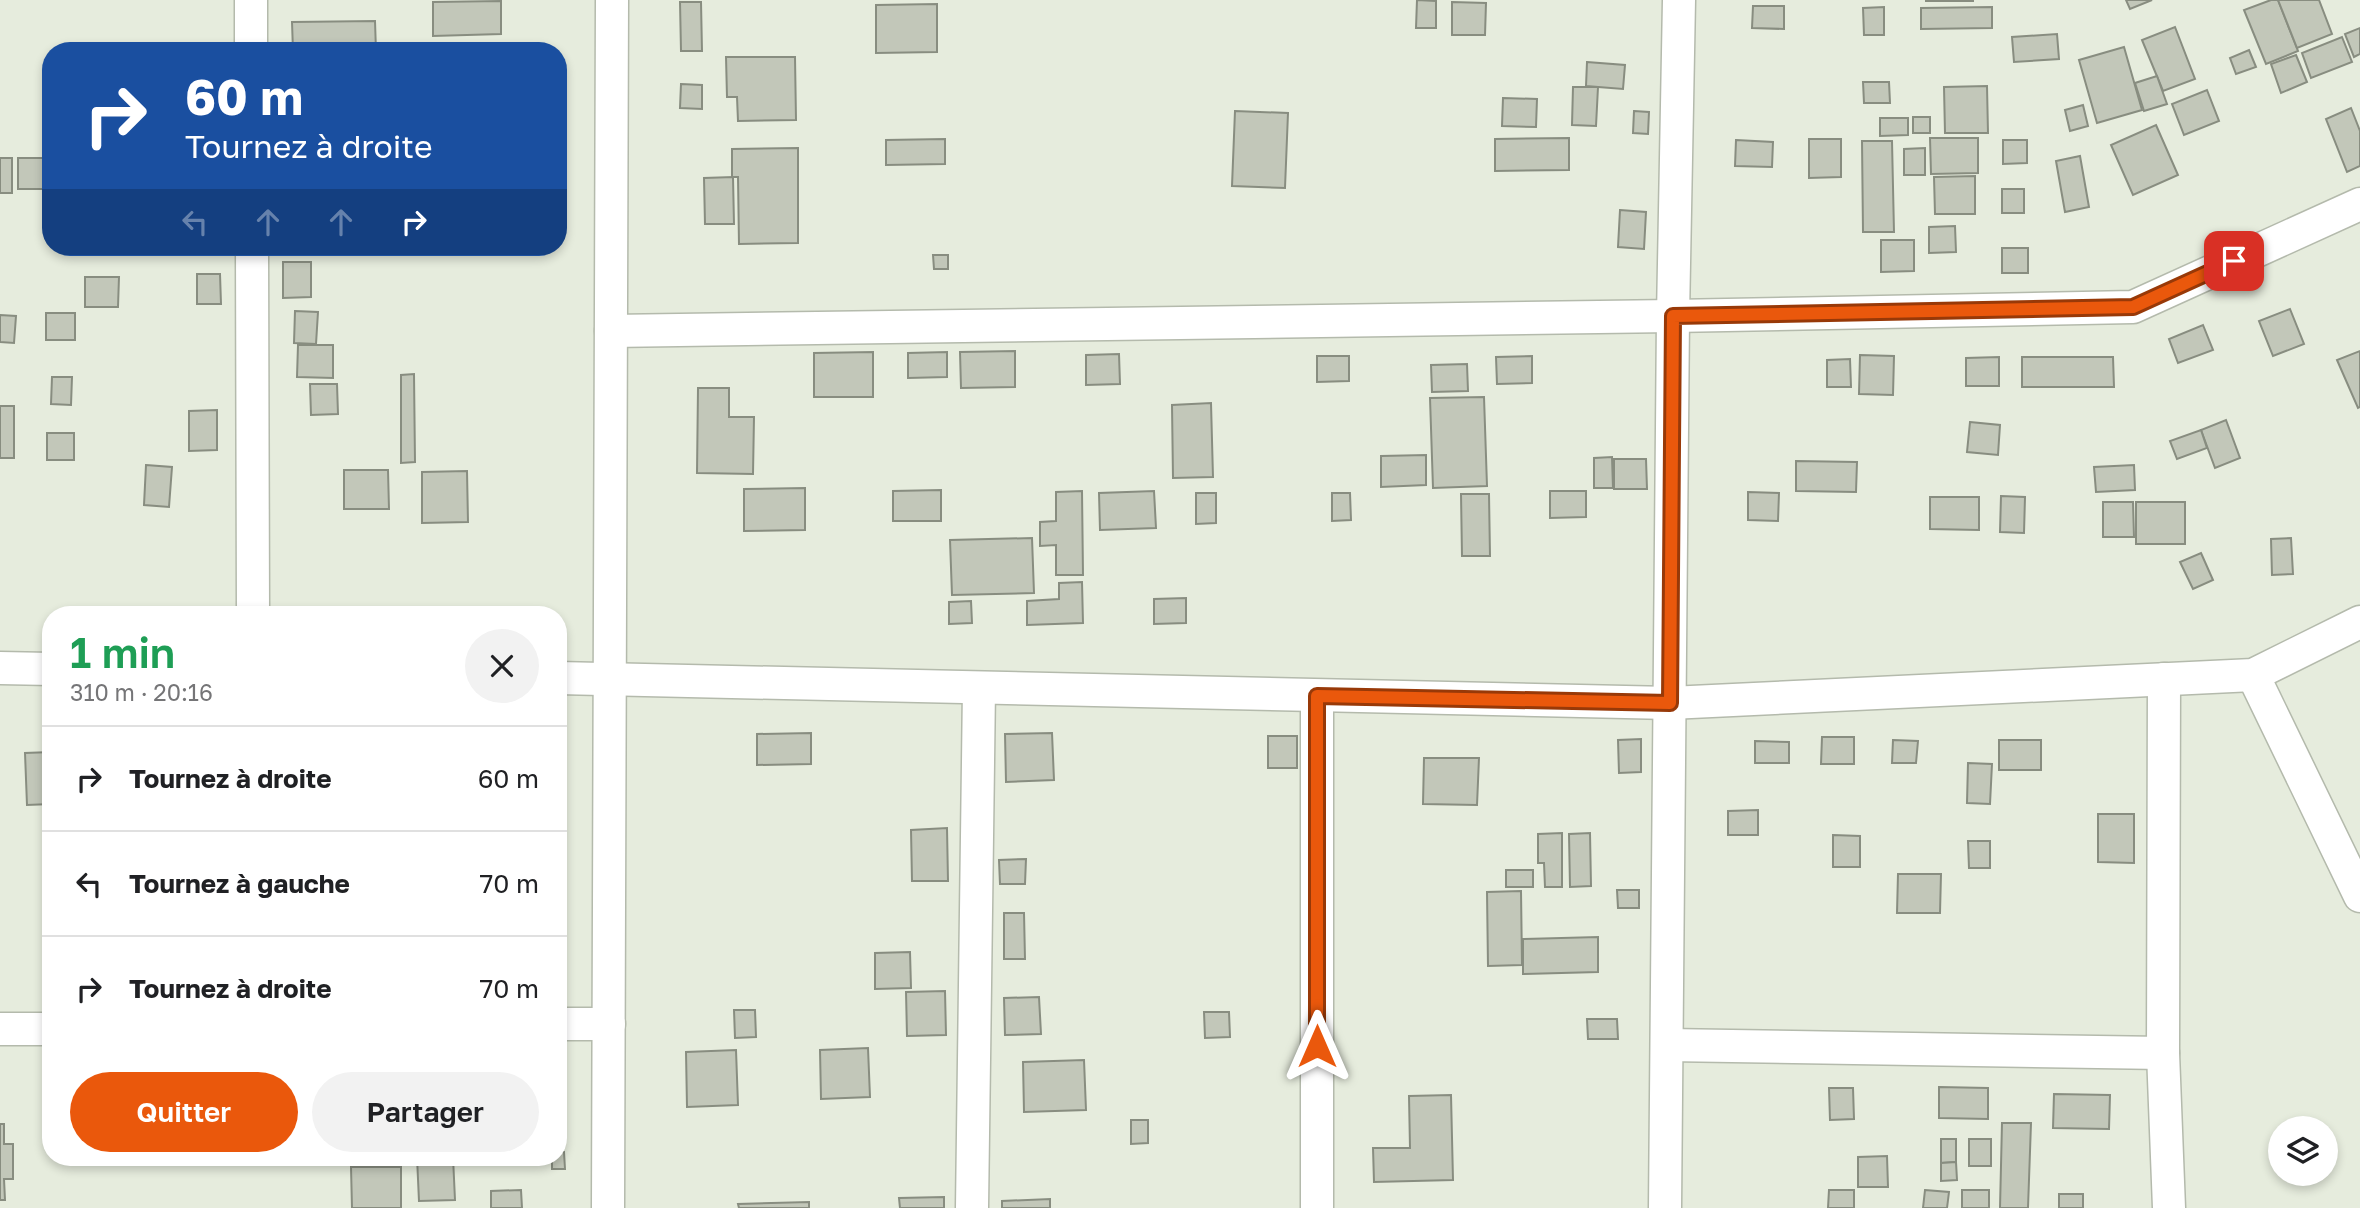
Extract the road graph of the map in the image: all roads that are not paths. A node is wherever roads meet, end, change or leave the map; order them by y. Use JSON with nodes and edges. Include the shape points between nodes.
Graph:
{"nodes":[{"id":1,"x":251,"y":0,"type":"edge"},
{"id":2,"x":612,"y":0,"type":"edge"},
{"id":3,"x":1679,"y":0,"type":"edge"},
{"id":4,"x":251,"y":42,"type":"edge"},
{"id":5,"x":2360,"y":204,"type":"edge"},
{"id":6,"x":252,"y":256,"type":"edge"},
{"id":7,"x":1673,"y":316,"type":"junction"},
{"id":8,"x":611,"y":331,"type":"junction"},
{"id":9,"x":253,"y":606,"type":"edge"},
{"id":10,"x":2360,"y":622,"type":"edge"},
{"id":11,"x":0,"y":668,"type":"edge"},
{"id":12,"x":42,"y":669,"type":"edge"},
{"id":13,"x":2253,"y":675,"type":"junction"},
{"id":14,"x":567,"y":678,"type":"edge"},
{"id":15,"x":610,"y":679,"type":"junction"},
{"id":16,"x":2164,"y":679,"type":"junction"},
{"id":17,"x":979,"y":688,"type":"junction"},
{"id":18,"x":1317,"y":696,"type":"junction"},
{"id":19,"x":1670,"y":703,"type":"junction"},
{"id":20,"x":2360,"y":896,"type":"edge"},
{"id":21,"x":567,"y":1024,"type":"edge"},
{"id":22,"x":609,"y":1024,"type":"junction"},
{"id":23,"x":0,"y":1029,"type":"edge"},
{"id":24,"x":42,"y":1029,"type":"edge"},
{"id":25,"x":1667,"y":1045,"type":"junction"},
{"id":26,"x":2162,"y":1053,"type":"junction"},
{"id":27,"x":608,"y":1208,"type":"edge"},
{"id":28,"x":972,"y":1208,"type":"edge"},
{"id":29,"x":1317,"y":1208,"type":"edge"},
{"id":30,"x":1665,"y":1208,"type":"edge"},
{"id":31,"x":2169,"y":1208,"type":"edge"}],
"edges":[{"from":1,"to":4,"type":"street"},
{"from":2,"to":8,"type":"street"},
{"from":3,"to":7,"type":"street"},
{"from":5,"to":7,"type":"street","via":[[2133,307]]},
{"from":6,"to":9,"type":"street"},
{"from":7,"to":8,"type":"street"},
{"from":7,"to":19,"type":"street"},
{"from":8,"to":15,"type":"street"},
{"from":10,"to":13,"type":"street"},
{"from":11,"to":12,"type":"street"},
{"from":13,"to":16,"type":"street"},
{"from":13,"to":20,"type":"street"},
{"from":14,"to":15,"type":"street"},
{"from":15,"to":17,"type":"street"},
{"from":15,"to":22,"type":"street"},
{"from":16,"to":19,"type":"street"},
{"from":16,"to":26,"type":"street"},
{"from":17,"to":18,"type":"street"},
{"from":17,"to":28,"type":"street"},
{"from":18,"to":19,"type":"street"},
{"from":18,"to":29,"type":"street"},
{"from":19,"to":25,"type":"street"},
{"from":21,"to":22,"type":"street"},
{"from":22,"to":27,"type":"street"},
{"from":23,"to":24,"type":"street"},
{"from":25,"to":26,"type":"street"},
{"from":25,"to":30,"type":"street"},
{"from":26,"to":31,"type":"street"}]}
